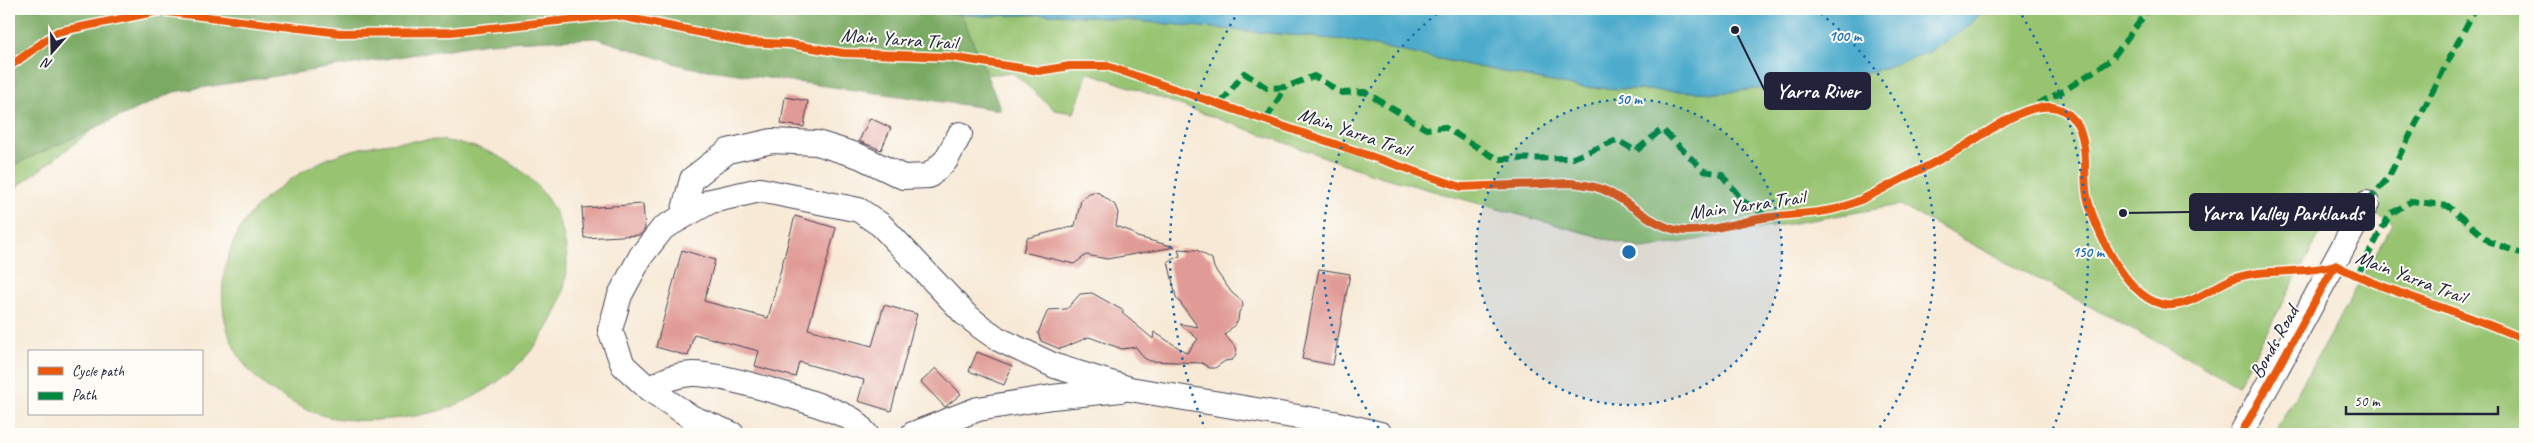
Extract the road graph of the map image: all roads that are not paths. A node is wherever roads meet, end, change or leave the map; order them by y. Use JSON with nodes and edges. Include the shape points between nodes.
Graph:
{"nodes":[{"id":1,"x":960,"y":134,"type":"dead end"},
{"id":2,"x":2367,"y":203,"type":"dead end"},
{"id":3,"x":682,"y":217,"type":"junction"},
{"id":4,"x":649,"y":389,"type":"junction"},
{"id":5,"x":1130,"y":389,"type":"junction"},
{"id":6,"x":1286,"y":425,"type":"edge"},
{"id":7,"x":732,"y":434,"type":"edge"},
{"id":8,"x":866,"y":434,"type":"edge"},
{"id":9,"x":914,"y":434,"type":"edge"},
{"id":10,"x":1380,"y":434,"type":"edge"},
{"id":11,"x":2241,"y":434,"type":"edge"}],
"edges":[{"from":1,"to":3,"type":"street","via":[[946,160],[929,176],[903,176],[859,156],[817,143],[772,141],[728,151],[692,179]]},
{"from":2,"to":11,"type":"street","name":"Bonds Road"},
{"from":3,"to":4,"type":"street","via":[[664,228],[641,256],[620,295],[610,330],[623,365]]},
{"from":3,"to":5,"type":"street","via":[[711,200],[760,190],[859,210],[881,225],[965,314],[998,339],[1055,366]]},
{"from":4,"to":7,"type":"street","via":[[691,417]]},
{"from":4,"to":8,"type":"street","via":[[668,377],[693,374],[732,381],[812,404],[853,421]]},
{"from":5,"to":6,"type":"street"},
{"from":5,"to":9,"type":"street","via":[[978,409]]},
{"from":6,"to":10,"type":"street","via":[[1334,423]]}]}
